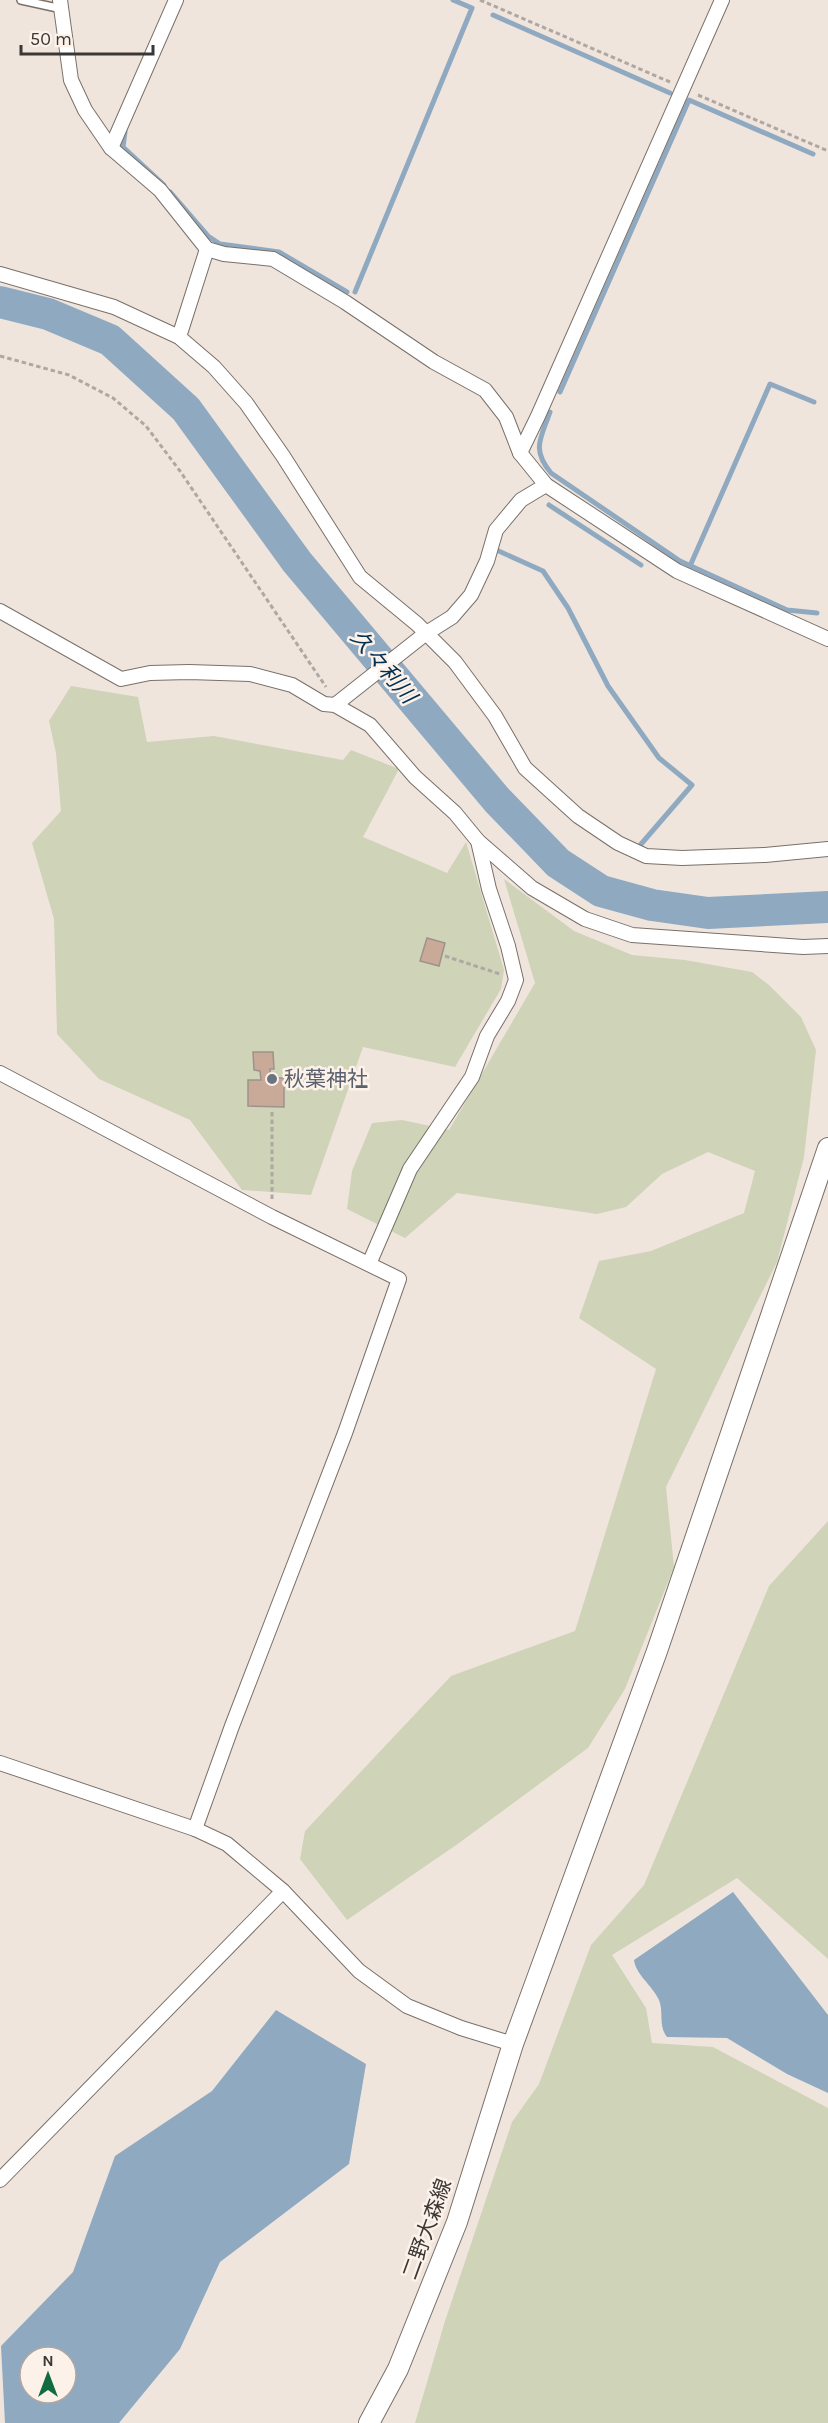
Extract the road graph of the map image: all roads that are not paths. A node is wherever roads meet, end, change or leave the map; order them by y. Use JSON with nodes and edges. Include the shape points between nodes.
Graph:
{"nodes":[{"id":1,"x":21,"y":0,"type":"edge"},
{"id":2,"x":176,"y":0,"type":"edge"},
{"id":3,"x":722,"y":0,"type":"edge"},
{"id":4,"x":61,"y":5,"type":"edge"},
{"id":5,"x":111,"y":148,"type":"junction"},
{"id":6,"x":207,"y":249,"type":"junction"},
{"id":7,"x":0,"y":274,"type":"edge"},
{"id":8,"x":179,"y":337,"type":"junction"},
{"id":9,"x":520,"y":453,"type":"junction"},
{"id":10,"x":546,"y":485,"type":"junction"},
{"id":11,"x":0,"y":611,"type":"edge"},
{"id":12,"x":425,"y":634,"type":"junction"},
{"id":13,"x":828,"y":639,"type":"edge"},
{"id":14,"x":335,"y":705,"type":"junction"},
{"id":15,"x":478,"y":841,"type":"junction"},
{"id":16,"x":828,"y":849,"type":"edge"},
{"id":17,"x":828,"y":946,"type":"edge"},
{"id":18,"x":0,"y":1073,"type":"edge"},
{"id":19,"x":828,"y":1148,"type":"edge"},
{"id":20,"x":369,"y":1264,"type":"junction"},
{"id":21,"x":0,"y":1763,"type":"edge"},
{"id":22,"x":195,"y":1830,"type":"junction"},
{"id":23,"x":283,"y":1891,"type":"junction"},
{"id":24,"x":513,"y":2044,"type":"junction"},
{"id":25,"x":0,"y":2180,"type":"edge"},
{"id":26,"x":369,"y":2423,"type":"edge"}],
"edges":[{"from":1,"to":4,"type":"lane"},
{"from":2,"to":5,"type":"street"},
{"from":3,"to":9,"type":"street"},
{"from":4,"to":5,"type":"street","via":[[71,80],[85,110]]},
{"from":5,"to":6,"type":"street","via":[[160,190]]},
{"from":6,"to":8,"type":"street"},
{"from":6,"to":9,"type":"street","via":[[273,259],[485,390],[506,417]]},
{"from":7,"to":8,"type":"street","via":[[114,307]]},
{"from":8,"to":12,"type":"street","via":[[214,367],[246,403],[360,577]]},
{"from":9,"to":10,"type":"street"},
{"from":10,"to":12,"type":"street","via":[[521,500],[496,530],[471,595],[452,617]]},
{"from":10,"to":13,"type":"street","via":[[677,571]]},
{"from":11,"to":14,"type":"street","via":[[121,679],[150,673],[250,674],[292,685]]},
{"from":12,"to":14,"type":"street"},
{"from":12,"to":16,"type":"street","via":[[455,662],[495,716],[525,768],[578,816],[618,843],[646,856],[682,858]]},
{"from":14,"to":15,"type":"street","via":[[369,725]]},
{"from":15,"to":17,"type":"street","via":[[532,888],[585,919],[632,935]]},
{"from":15,"to":20,"type":"street","via":[[516,980],[487,1036],[472,1077],[410,1169]]},
{"from":18,"to":20,"type":"street"},
{"from":19,"to":24,"type":"street","name":"二野大森線","via":[[657,1652]]},
{"from":20,"to":22,"type":"street","via":[[399,1279]]},
{"from":21,"to":22,"type":"street"},
{"from":22,"to":23,"type":"street","via":[[227,1844]]},
{"from":23,"to":24,"type":"street","via":[[359,1971],[406,2006]]},
{"from":23,"to":25,"type":"street"},
{"from":24,"to":26,"type":"street","name":"二野大森線","via":[[457,2222],[398,2369]]}]}
